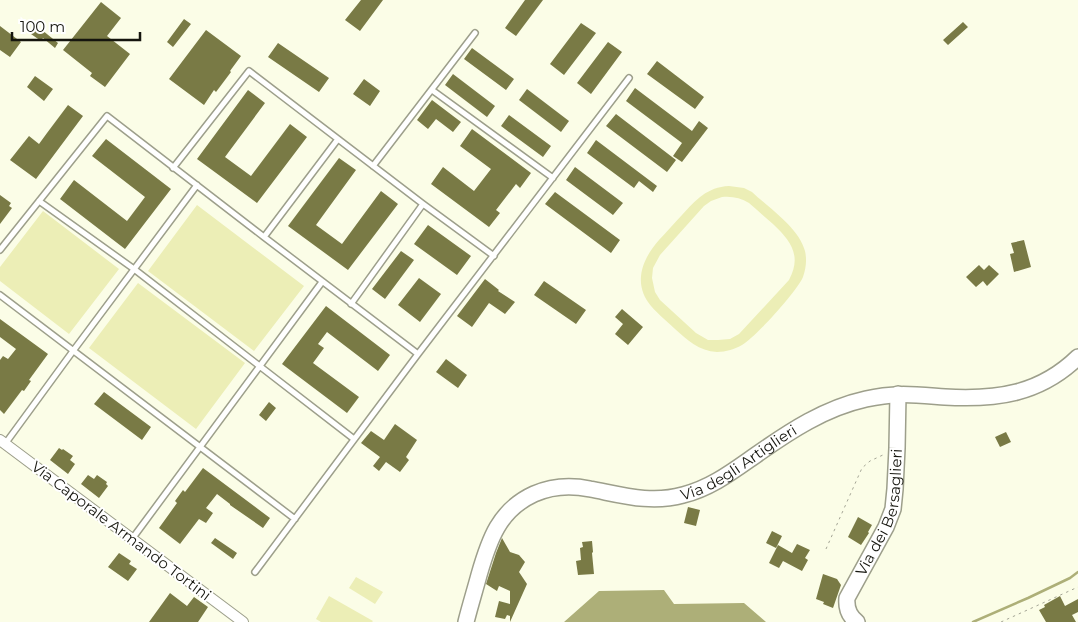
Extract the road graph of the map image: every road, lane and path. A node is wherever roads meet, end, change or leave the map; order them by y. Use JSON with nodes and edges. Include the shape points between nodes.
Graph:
{"nodes":[{"id":1,"x":475,"y":33,"type":"dead end"},
{"id":2,"x":629,"y":78,"type":"dead end"},
{"id":3,"x":432,"y":90,"type":"junction"},
{"id":4,"x":338,"y":139,"type":"junction"},
{"id":5,"x":373,"y":166,"type":"junction"},
{"id":6,"x":173,"y":168,"type":"junction"},
{"id":7,"x":553,"y":178,"type":"junction"},
{"id":8,"x":197,"y":185,"type":"junction"},
{"id":9,"x":39,"y":201,"type":"junction"},
{"id":10,"x":423,"y":204,"type":"junction"},
{"id":11,"x":264,"y":237,"type":"junction"},
{"id":12,"x":0,"y":250,"type":"edge"},
{"id":13,"x":494,"y":256,"type":"junction"},
{"id":14,"x":134,"y":269,"type":"junction"},
{"id":15,"x":322,"y":282,"type":"junction"},
{"id":16,"x":0,"y":296,"type":"edge"},
{"id":17,"x":351,"y":304,"type":"junction"},
{"id":18,"x":73,"y":351,"type":"junction"},
{"id":19,"x":418,"y":354,"type":"junction"},
{"id":20,"x":1078,"y":357,"type":"edge"},
{"id":21,"x":260,"y":366,"type":"junction"},
{"id":22,"x":898,"y":394,"type":"junction"},
{"id":23,"x":354,"y":440,"type":"junction"},
{"id":24,"x":3,"y":442,"type":"edge"},
{"id":25,"x":200,"y":447,"type":"junction"},
{"id":26,"x":897,"y":448,"type":"junction"},
{"id":27,"x":295,"y":520,"type":"junction"},
{"id":28,"x":132,"y":539,"type":"junction"},
{"id":29,"x":826,"y":549,"type":"dead end"},
{"id":30,"x":255,"y":572,"type":"dead end"},
{"id":31,"x":1078,"y":586,"type":"edge"},
{"id":32,"x":243,"y":622,"type":"edge"},
{"id":33,"x":466,"y":622,"type":"edge"},
{"id":34,"x":857,"y":622,"type":"edge"},
{"id":35,"x":1001,"y":622,"type":"edge"}],
"edges":[{"from":1,"to":3,"type":"lane"},
{"from":2,"to":7,"type":"lane"},
{"from":3,"to":5,"type":"lane"},
{"from":3,"to":7,"type":"lane"},
{"from":4,"to":5,"type":"lane"},
{"from":4,"to":6,"type":"lane","via":[[249,71]]},
{"from":4,"to":11,"type":"lane"},
{"from":5,"to":10,"type":"lane"},
{"from":6,"to":8,"type":"lane"},
{"from":6,"to":9,"type":"lane","via":[[106,116]]},
{"from":7,"to":13,"type":"lane"},
{"from":8,"to":11,"type":"lane"},
{"from":8,"to":14,"type":"lane"},
{"from":9,"to":12,"type":"lane"},
{"from":9,"to":14,"type":"lane"},
{"from":10,"to":13,"type":"lane"},
{"from":10,"to":17,"type":"lane"},
{"from":11,"to":15,"type":"lane"},
{"from":13,"to":19,"type":"lane"},
{"from":14,"to":18,"type":"lane"},
{"from":14,"to":21,"type":"lane"},
{"from":15,"to":17,"type":"lane"},
{"from":15,"to":21,"type":"lane"},
{"from":16,"to":18,"type":"lane"},
{"from":17,"to":19,"type":"lane"},
{"from":18,"to":24,"type":"lane"},
{"from":18,"to":25,"type":"lane"},
{"from":19,"to":23,"type":"lane"},
{"from":20,"to":22,"type":"street","name":"Via degli Artiglieri","via":[[1047,381],[1016,392],[966,397]]},
{"from":21,"to":23,"type":"lane"},
{"from":21,"to":25,"type":"lane"},
{"from":22,"to":26,"type":"street","name":"Via dei Bersaglieri"},
{"from":22,"to":33,"type":"street","name":"Via degli Artiglieri","via":[[866,399],[825,412],[724,477],[689,494],[645,499],[566,487],[528,497],[507,513],[491,537]]},
{"from":23,"to":27,"type":"lane"},
{"from":24,"to":28,"type":"street","name":"Via Caporale Armando Tortini"},
{"from":25,"to":27,"type":"lane"},
{"from":25,"to":28,"type":"lane"},
{"from":26,"to":29,"type":"path","via":[[862,468]]},
{"from":26,"to":34,"type":"street","name":"Via dei Bersaglieri","via":[[891,514],[847,598],[848,612]]},
{"from":27,"to":30,"type":"lane"},
{"from":28,"to":32,"type":"street","name":"Via Caporale Armando Tortini"},
{"from":31,"to":35,"type":"path"}]}
